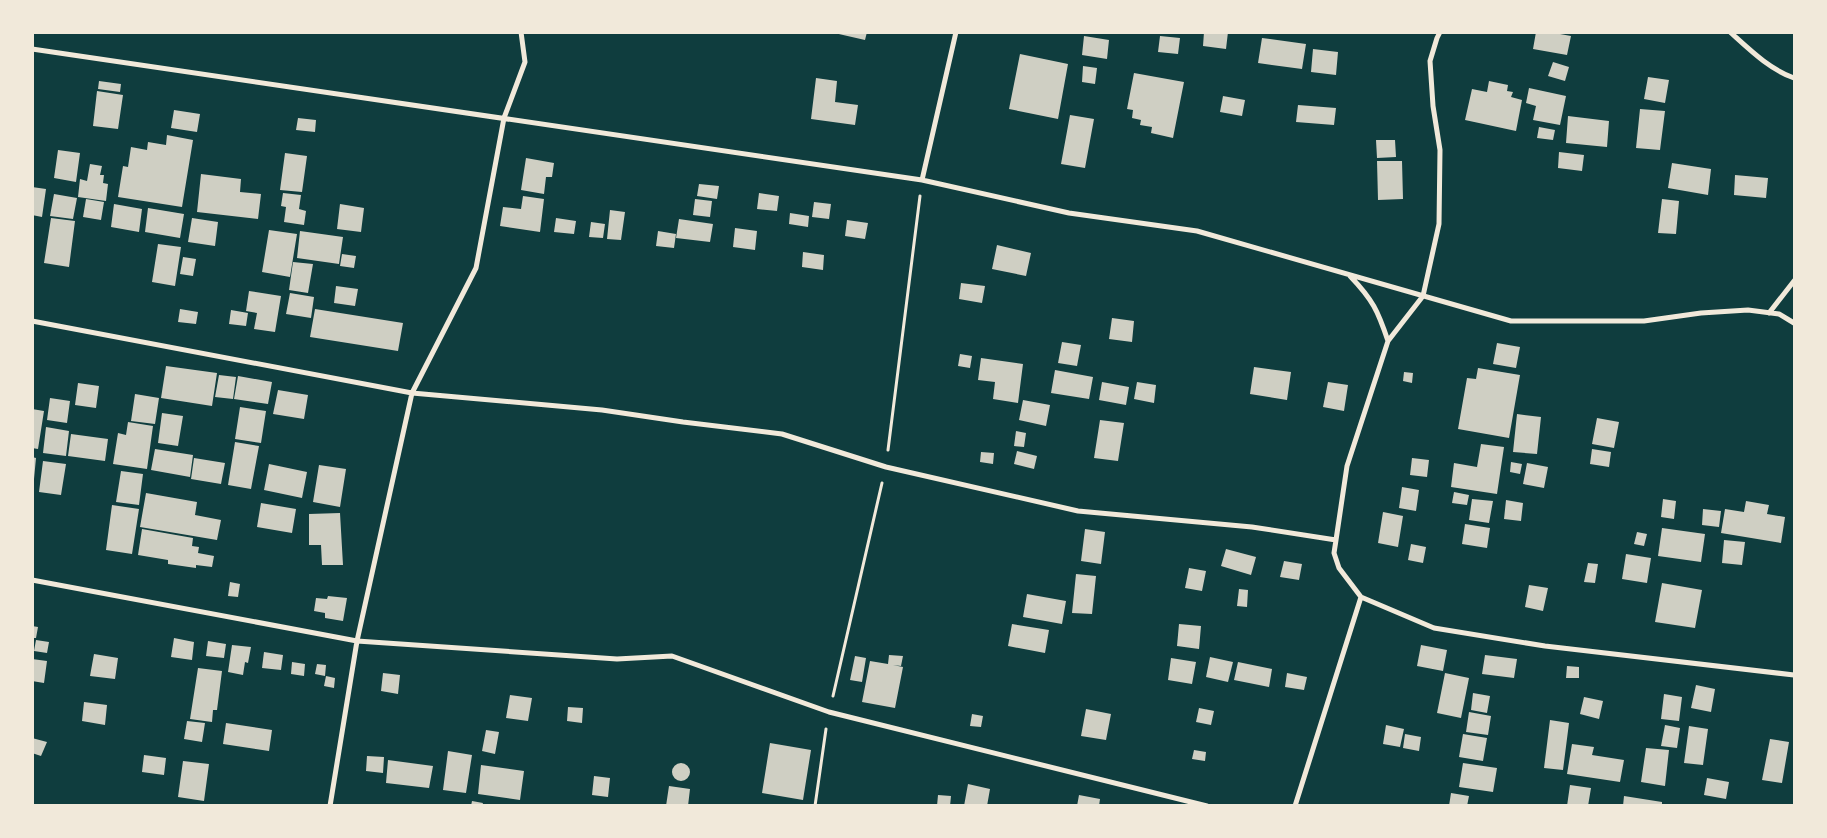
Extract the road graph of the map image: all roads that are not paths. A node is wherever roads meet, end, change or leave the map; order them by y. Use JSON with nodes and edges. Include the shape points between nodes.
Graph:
{"nodes":[{"id":1,"x":521,"y":32,"type":"edge"},
{"id":2,"x":956,"y":32,"type":"edge"},
{"id":3,"x":1440,"y":32,"type":"edge"},
{"id":4,"x":1730,"y":32,"type":"edge"},
{"id":5,"x":32,"y":48,"type":"edge"},
{"id":6,"x":1794,"y":78,"type":"edge"},
{"id":7,"x":504,"y":118,"type":"junction"},
{"id":8,"x":922,"y":180,"type":"junction"},
{"id":9,"x":1348,"y":275,"type":"junction"},
{"id":10,"x":1794,"y":281,"type":"edge"},
{"id":11,"x":1423,"y":296,"type":"junction"},
{"id":12,"x":1769,"y":313,"type":"junction"},
{"id":13,"x":32,"y":321,"type":"edge"},
{"id":14,"x":1794,"y":323,"type":"edge"},
{"id":15,"x":1388,"y":342,"type":"junction"},
{"id":16,"x":412,"y":392,"type":"junction"},
{"id":17,"x":1336,"y":540,"type":"junction"},
{"id":18,"x":32,"y":580,"type":"edge"},
{"id":19,"x":1361,"y":597,"type":"junction"},
{"id":20,"x":357,"y":641,"type":"junction"},
{"id":21,"x":1794,"y":675,"type":"edge"},
{"id":22,"x":330,"y":806,"type":"edge"},
{"id":23,"x":1207,"y":806,"type":"edge"},
{"id":24,"x":1295,"y":806,"type":"edge"}],
"edges":[{"from":1,"to":7,"type":"street","via":[[525,62]]},
{"from":2,"to":8,"type":"street"},
{"from":3,"to":11,"type":"street","via":[[1430,61],[1440,150],[1439,224]]},
{"from":4,"to":6,"type":"street","via":[[1782,74]]},
{"from":5,"to":7,"type":"street"},
{"from":7,"to":8,"type":"street"},
{"from":7,"to":16,"type":"street","via":[[476,268]]},
{"from":8,"to":9,"type":"street","via":[[1069,213],[1197,231]]},
{"from":9,"to":11,"type":"street"},
{"from":9,"to":15,"type":"street","via":[[1377,309]]},
{"from":10,"to":12,"type":"street"},
{"from":11,"to":12,"type":"street","via":[[1511,320],[1644,321],[1701,312],[1748,310]]},
{"from":11,"to":15,"type":"street"},
{"from":12,"to":14,"type":"street","via":[[1779,314]]},
{"from":13,"to":16,"type":"street"},
{"from":15,"to":17,"type":"street","via":[[1347,466]]},
{"from":16,"to":17,"type":"street","via":[[602,410],[782,434],[886,467],[1078,511],[1252,527]]},
{"from":16,"to":20,"type":"street"},
{"from":17,"to":19,"type":"street","via":[[1334,553],[1339,568]]},
{"from":18,"to":20,"type":"street"},
{"from":19,"to":21,"type":"street","via":[[1434,628],[1545,646]]},
{"from":19,"to":24,"type":"street"},
{"from":20,"to":22,"type":"street"},
{"from":20,"to":23,"type":"street","via":[[617,659],[672,656],[829,712]]}]}
